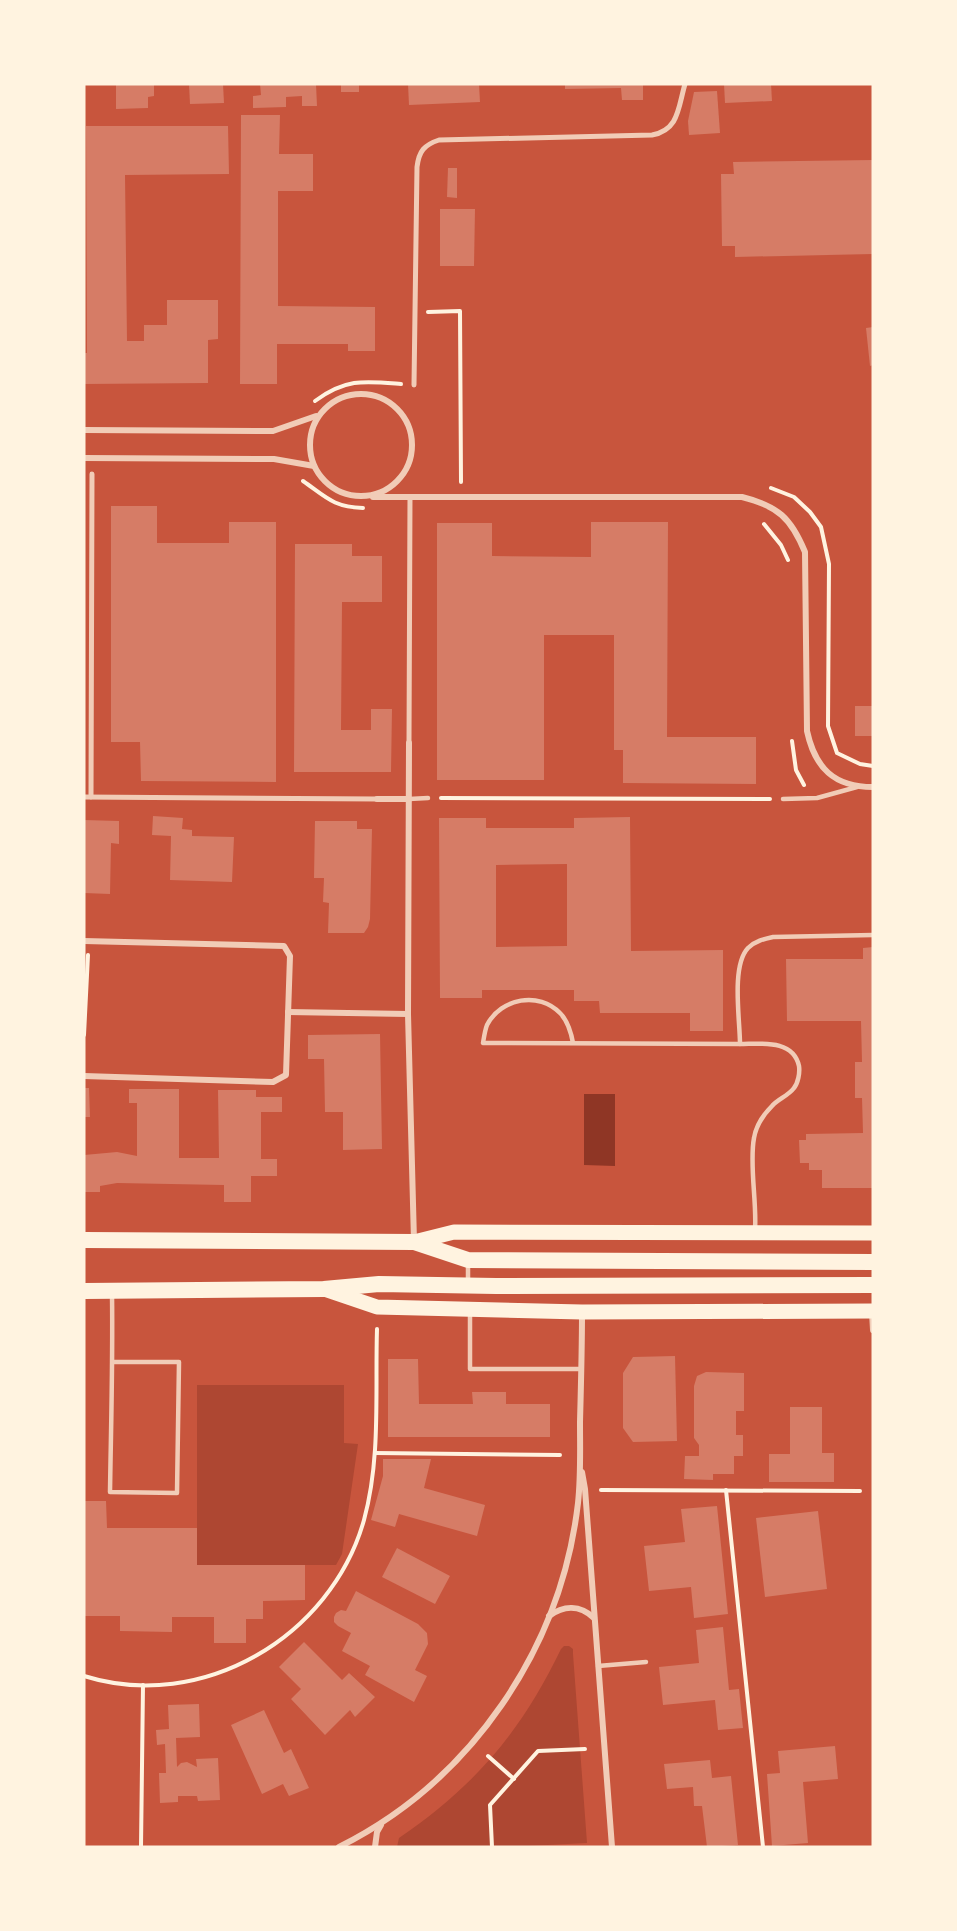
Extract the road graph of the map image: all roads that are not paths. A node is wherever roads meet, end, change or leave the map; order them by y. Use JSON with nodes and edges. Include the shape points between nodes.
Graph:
{"nodes":[{"id":1,"x":685,"y":84,"type":"edge"},
{"id":2,"x":414,"y":385,"type":"road end"},
{"id":3,"x":316,"y":416,"type":"junction"},
{"id":4,"x":84,"y":430,"type":"edge"},
{"id":5,"x":84,"y":458,"type":"edge"},
{"id":6,"x":314,"y":466,"type":"junction"},
{"id":7,"x":92,"y":474,"type":"dead end"},
{"id":8,"x":373,"y":497,"type":"junction"},
{"id":9,"x":410,"y":497,"type":"junction"},
{"id":10,"x":409,"y":743,"type":"joint"},
{"id":11,"x":857,"y":787,"type":"junction"},
{"id":12,"x":873,"y":787,"type":"edge"},
{"id":13,"x":87,"y":797,"type":"edge"},
{"id":14,"x":429,"y":798,"type":"road end"},
{"id":15,"x":377,"y":799,"type":"joint"},
{"id":16,"x":409,"y":799,"type":"junction"},
{"id":17,"x":783,"y":799,"type":"road end"},
{"id":18,"x":873,"y":935,"type":"edge"},
{"id":19,"x":84,"y":941,"type":"edge"},
{"id":20,"x":288,"y":1012,"type":"junction"},
{"id":21,"x":408,"y":1014,"type":"junction"},
{"id":22,"x":573,"y":1043,"type":"junction"},
{"id":23,"x":740,"y":1044,"type":"junction"},
{"id":24,"x":84,"y":1076,"type":"edge"},
{"id":25,"x":755,"y":1233,"type":"junction"},
{"id":26,"x":873,"y":1233,"type":"edge"},
{"id":27,"x":84,"y":1240,"type":"edge"},
{"id":28,"x":414,"y":1242,"type":"junction"},
{"id":29,"x":468,"y":1260,"type":"junction"},
{"id":30,"x":873,"y":1262,"type":"edge"},
{"id":31,"x":873,"y":1285,"type":"edge"},
{"id":32,"x":468,"y":1286,"type":"junction"},
{"id":33,"x":324,"y":1289,"type":"junction"},
{"id":34,"x":84,"y":1291,"type":"edge"},
{"id":35,"x":111,"y":1291,"type":"junction"},
{"id":36,"x":470,"y":1310,"type":"junction"},
{"id":37,"x":873,"y":1311,"type":"edge"},
{"id":38,"x":582,"y":1312,"type":"junction"},
{"id":39,"x":873,"y":1330,"type":"edge"},
{"id":40,"x":112,"y":1362,"type":"junction"},
{"id":41,"x":581,"y":1369,"type":"junction"},
{"id":42,"x":580,"y":1463,"type":"junction"},
{"id":43,"x":549,"y":1616,"type":"junction"},
{"id":44,"x":594,"y":1618,"type":"junction"},
{"id":45,"x":646,"y":1662,"type":"dead end"},
{"id":46,"x":598,"y":1666,"type":"junction"},
{"id":47,"x":382,"y":1822,"type":"junction"},
{"id":48,"x":339,"y":1847,"type":"edge"},
{"id":49,"x":375,"y":1847,"type":"edge"},
{"id":50,"x":612,"y":1847,"type":"edge"}],
"edges":[{"from":1,"to":2,"type":"street","via":[[674,124],[664,133],[439,140],[418,153]]},
{"from":3,"to":4,"type":"street","via":[[273,431]]},
{"from":3,"to":6,"type":"street","via":[[309,444]]},
{"from":3,"to":8,"type":"street","via":[[338,399],[367,394],[394,405],[405,418],[411,433],[409,465],[400,479]]},
{"from":5,"to":6,"type":"street","via":[[274,459]]},
{"from":6,"to":8,"type":"street","via":[[332,488],[345,494]]},
{"from":7,"to":13,"type":"street"},
{"from":8,"to":9,"type":"street"},
{"from":9,"to":10,"type":"street"},
{"from":9,"to":11,"type":"street","via":[[742,497],[764,503],[782,514],[796,531],[805,552],[810,747],[828,774]]},
{"from":10,"to":16,"type":"street"},
{"from":11,"to":12,"type":"street"},
{"from":11,"to":17,"type":"lane","via":[[818,798]]},
{"from":13,"to":15,"type":"street"},
{"from":14,"to":16,"type":"lane"},
{"from":15,"to":16,"type":"street"},
{"from":16,"to":21,"type":"street"},
{"from":18,"to":23,"type":"lane","via":[[774,937],[749,948],[741,959],[739,973]]},
{"from":19,"to":20,"type":"street","via":[[284,946],[290,956]]},
{"from":20,"to":21,"type":"street"},
{"from":20,"to":24,"type":"street","via":[[286,1075],[273,1082]]},
{"from":21,"to":28,"type":"street"},
{"from":22,"to":22,"type":"lane","via":[[562,1043],[483,1043],[487,1026],[497,1011],[512,1002],[529,999],[546,1002],[560,1013],[570,1027]]},
{"from":22,"to":23,"type":"lane"},
{"from":23,"to":25,"type":"lane","via":[[788,1049],[799,1068],[794,1088],[771,1106],[754,1137]]},
{"from":25,"to":26,"type":"main road"},
{"from":25,"to":28,"type":"main road","via":[[454,1232]]},
{"from":27,"to":28,"type":"highway"},
{"from":28,"to":29,"type":"highway"},
{"from":29,"to":30,"type":"highway"},
{"from":29,"to":32,"type":"lane"},
{"from":31,"to":32,"type":"highway"},
{"from":32,"to":33,"type":"highway","via":[[379,1284]]},
{"from":33,"to":35,"type":"highway"},
{"from":33,"to":36,"type":"main road","via":[[377,1307]]},
{"from":34,"to":35,"type":"highway"},
{"from":35,"to":40,"type":"lane"},
{"from":36,"to":38,"type":"main road"},
{"from":36,"to":41,"type":"lane","via":[[470,1369]]},
{"from":37,"to":38,"type":"main road"},
{"from":37,"to":39,"type":"street"},
{"from":38,"to":41,"type":"street"},
{"from":40,"to":40,"type":"lane","via":[[179,1362],[177,1493],[110,1492]]},
{"from":41,"to":42,"type":"street"},
{"from":42,"to":43,"type":"street","via":[[572,1541]]},
{"from":42,"to":44,"type":"street"},
{"from":43,"to":44,"type":"street","via":[[573,1607]]},
{"from":43,"to":47,"type":"street","via":[[515,1685],[470,1747],[421,1794]]},
{"from":44,"to":46,"type":"street"},
{"from":45,"to":46,"type":"lane"},
{"from":46,"to":50,"type":"street"},
{"from":47,"to":48,"type":"street"},
{"from":47,"to":49,"type":"street"}]}
